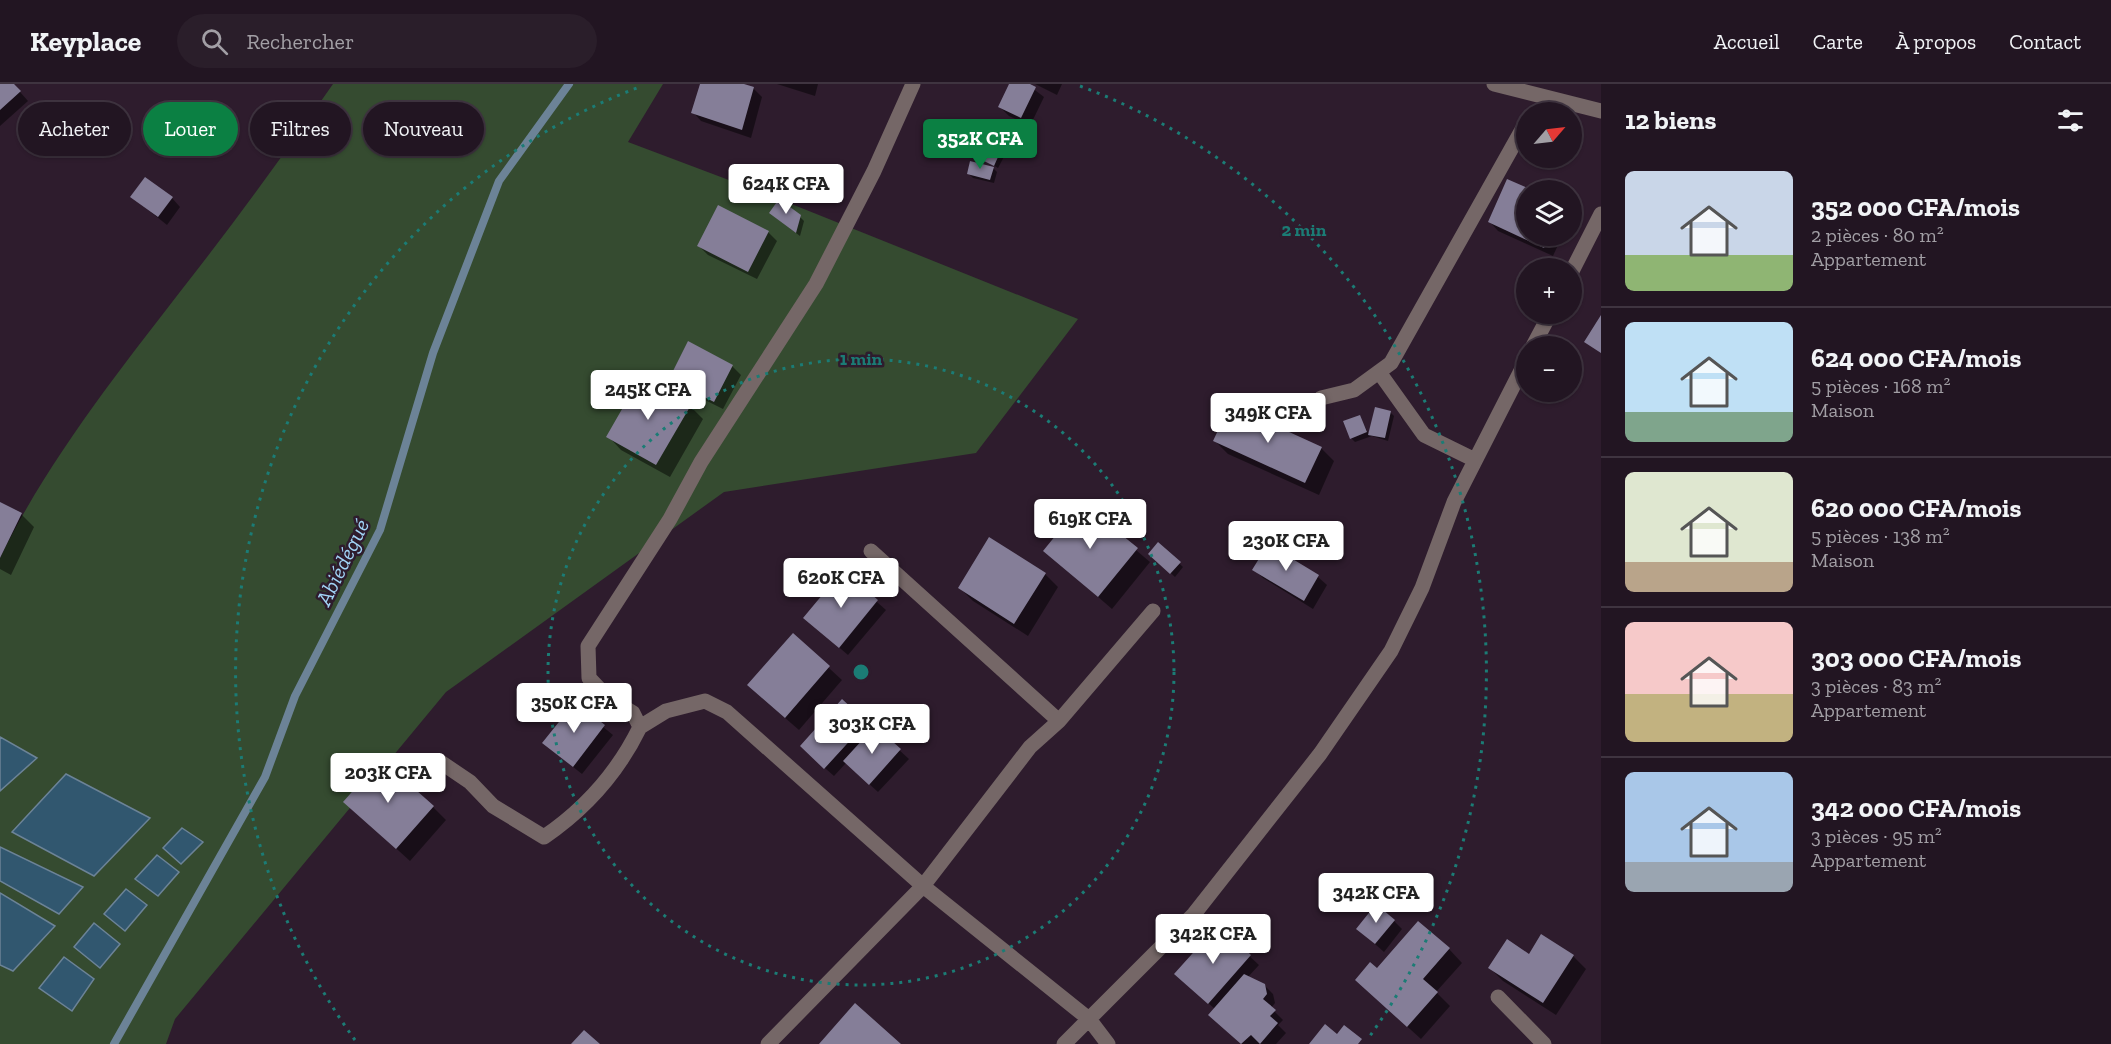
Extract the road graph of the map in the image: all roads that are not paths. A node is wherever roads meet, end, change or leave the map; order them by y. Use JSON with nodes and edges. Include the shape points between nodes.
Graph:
{"nodes":[{"id":1,"x":913,"y":84,"type":"edge"},
{"id":2,"x":1494,"y":84,"type":"edge"},
{"id":3,"x":1541,"y":96,"type":"junction"},
{"id":4,"x":1538,"y":102,"type":"edge"},
{"id":5,"x":1601,"y":111,"type":"edge"},
{"id":6,"x":1516,"y":140,"type":"edge"},
{"id":7,"x":1601,"y":214,"type":"edge"},
{"id":8,"x":1579,"y":258,"type":"edge"},
{"id":9,"x":1378,"y":372,"type":"junction"},
{"id":10,"x":1516,"y":380,"type":"edge"},
{"id":11,"x":1321,"y":398,"type":"dead end"},
{"id":12,"x":1475,"y":460,"type":"junction"},
{"id":13,"x":871,"y":551,"type":"dead end"},
{"id":14,"x":1153,"y":611,"type":"dead end"},
{"id":15,"x":1059,"y":721,"type":"junction"},
{"id":16,"x":640,"y":727,"type":"junction"},
{"id":17,"x":439,"y":761,"type":"dead end"},
{"id":18,"x":922,"y":886,"type":"junction"},
{"id":19,"x":1498,"y":997,"type":"dead end"},
{"id":20,"x":1089,"y":1019,"type":"junction"},
{"id":21,"x":768,"y":1044,"type":"edge"},
{"id":22,"x":1064,"y":1044,"type":"edge"},
{"id":23,"x":1108,"y":1044,"type":"edge"},
{"id":24,"x":1544,"y":1044,"type":"edge"}],
"edges":[{"from":1,"to":16,"type":"street","via":[[816,284],[588,646],[589,678],[607,697],[633,713]]},
{"from":2,"to":3,"type":"street"},
{"from":3,"to":4,"type":"street"},
{"from":3,"to":5,"type":"street"},
{"from":6,"to":9,"type":"street","via":[[1390,363]]},
{"from":7,"to":8,"type":"street"},
{"from":9,"to":11,"type":"street","via":[[1354,390]]},
{"from":9,"to":12,"type":"street","via":[[1424,435]]},
{"from":10,"to":12,"type":"street"},
{"from":12,"to":20,"type":"street","via":[[1454,502],[1422,588],[1391,651],[1326,745],[1194,914]]},
{"from":13,"to":15,"type":"street"},
{"from":14,"to":15,"type":"street"},
{"from":15,"to":18,"type":"street","via":[[1030,747]]},
{"from":16,"to":17,"type":"street","via":[[629,751],[606,781],[572,817],[544,837],[493,806],[470,782]]},
{"from":16,"to":18,"type":"street","via":[[666,711],[705,701],[727,712]]},
{"from":18,"to":20,"type":"street"},
{"from":18,"to":21,"type":"street"},
{"from":19,"to":24,"type":"street"},
{"from":20,"to":22,"type":"street"},
{"from":20,"to":23,"type":"street"}]}
